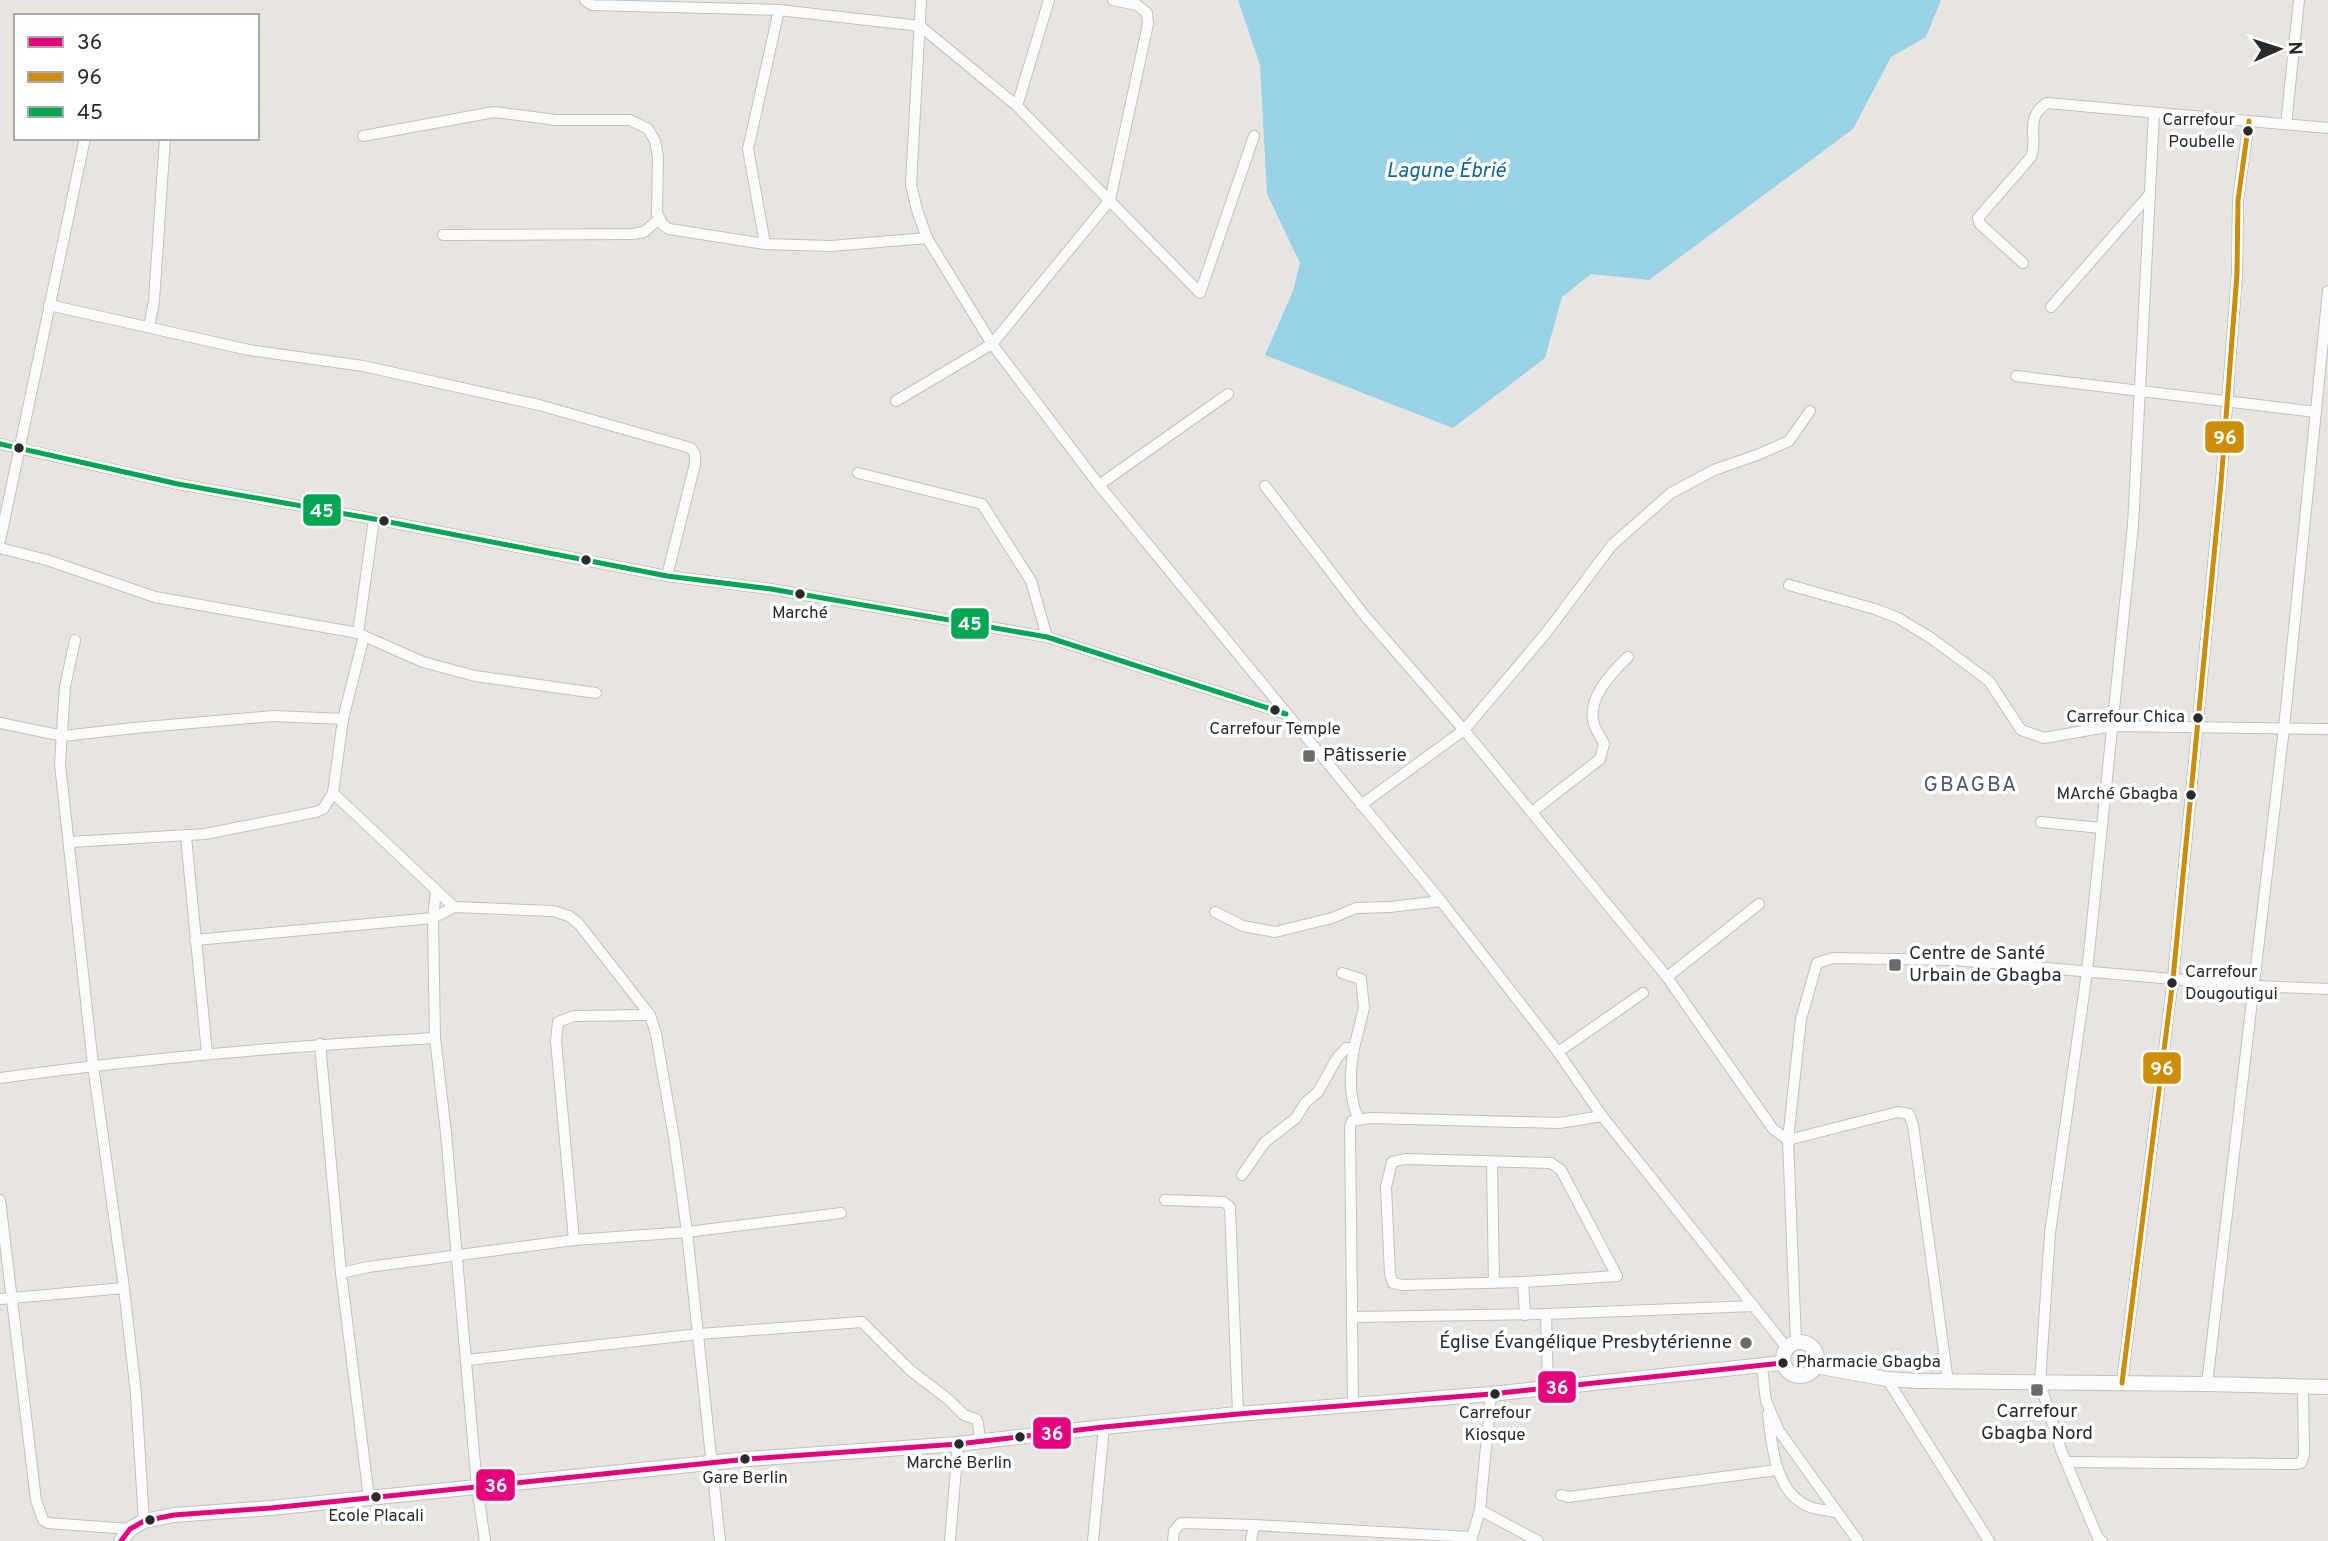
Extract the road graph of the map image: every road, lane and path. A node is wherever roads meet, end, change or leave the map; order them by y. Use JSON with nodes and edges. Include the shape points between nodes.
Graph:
{"nodes":[{"id":1,"x":585,"y":0,"type":"edge"},
{"id":2,"x":921,"y":0,"type":"edge"},
{"id":3,"x":1049,"y":0,"type":"edge"},
{"id":4,"x":1113,"y":0,"type":"edge"},
{"id":5,"x":2299,"y":0,"type":"edge"},
{"id":6,"x":779,"y":10,"type":"junction"},
{"id":7,"x":920,"y":26,"type":"junction"},
{"id":8,"x":1017,"y":106,"type":"junction"},
{"id":9,"x":2154,"y":113,"type":"junction"},
{"id":10,"x":2249,"y":121,"type":"junction"},
{"id":11,"x":2286,"y":124,"type":"junction"},
{"id":12,"x":2328,"y":128,"type":"edge"},
{"id":13,"x":1254,"y":135,"type":"dead end"},
{"id":14,"x":363,"y":136,"type":"dead end"},
{"id":15,"x":85,"y":140,"type":"edge"},
{"id":16,"x":165,"y":140,"type":"edge"},
{"id":17,"x":2149,"y":195,"type":"junction"},
{"id":18,"x":1110,"y":200,"type":"junction"},
{"id":19,"x":659,"y":219,"type":"junction"},
{"id":20,"x":443,"y":235,"type":"dead end"},
{"id":21,"x":927,"y":238,"type":"junction"},
{"id":22,"x":765,"y":244,"type":"junction"},
{"id":23,"x":2023,"y":263,"type":"dead end"},
{"id":24,"x":2328,"y":291,"type":"edge"},
{"id":25,"x":49,"y":305,"type":"junction"},
{"id":26,"x":2051,"y":307,"type":"dead end"},
{"id":27,"x":149,"y":327,"type":"junction"},
{"id":28,"x":992,"y":344,"type":"junction"},
{"id":29,"x":2016,"y":376,"type":"dead end"},
{"id":30,"x":2140,"y":391,"type":"junction"},
{"id":31,"x":1228,"y":394,"type":"dead end"},
{"id":32,"x":896,"y":401,"type":"dead end"},
{"id":33,"x":2228,"y":402,"type":"junction"},
{"id":34,"x":1810,"y":411,"type":"dead end"},
{"id":35,"x":2316,"y":412,"type":"junction"},
{"id":36,"x":0,"y":444,"type":"edge"},
{"id":37,"x":20,"y":448,"type":"junction"},
{"id":38,"x":858,"y":473,"type":"dead end"},
{"id":39,"x":1099,"y":485,"type":"junction"},
{"id":40,"x":1265,"y":486,"type":"dead end"},
{"id":41,"x":374,"y":519,"type":"junction"},
{"id":42,"x":0,"y":541,"type":"edge"},
{"id":43,"x":0,"y":548,"type":"edge"},
{"id":44,"x":667,"y":576,"type":"junction"},
{"id":45,"x":1789,"y":585,"type":"dead end"},
{"id":46,"x":361,"y":635,"type":"junction"},
{"id":47,"x":1047,"y":637,"type":"junction"},
{"id":48,"x":75,"y":640,"type":"dead end"},
{"id":49,"x":1628,"y":657,"type":"dead end"},
{"id":50,"x":596,"y":693,"type":"dead end"},
{"id":51,"x":1286,"y":714,"type":"junction"},
{"id":52,"x":343,"y":719,"type":"junction"},
{"id":53,"x":0,"y":723,"type":"edge"},
{"id":54,"x":2112,"y":726,"type":"junction"},
{"id":55,"x":2197,"y":727,"type":"junction"},
{"id":56,"x":2284,"y":728,"type":"junction"},
{"id":57,"x":2328,"y":729,"type":"edge"},
{"id":58,"x":1464,"y":730,"type":"junction"},
{"id":59,"x":63,"y":736,"type":"junction"},
{"id":60,"x":333,"y":793,"type":"junction"},
{"id":61,"x":1361,"y":805,"type":"junction"},
{"id":62,"x":1532,"y":812,"type":"junction"},
{"id":63,"x":2041,"y":822,"type":"dead end"},
{"id":64,"x":2101,"y":828,"type":"junction"},
{"id":65,"x":186,"y":837,"type":"junction"},
{"id":66,"x":70,"y":842,"type":"junction"},
{"id":67,"x":436,"y":891,"type":"junction"},
{"id":68,"x":1441,"y":901,"type":"junction"},
{"id":69,"x":1759,"y":904,"type":"dead end"},
{"id":70,"x":454,"y":908,"type":"junction"},
{"id":71,"x":1215,"y":912,"type":"dead end"},
{"id":72,"x":433,"y":918,"type":"junction"},
{"id":73,"x":195,"y":940,"type":"junction"},
{"id":74,"x":2087,"y":972,"type":"junction"},
{"id":75,"x":1342,"y":973,"type":"dead end"},
{"id":76,"x":1667,"y":977,"type":"junction"},
{"id":77,"x":2172,"y":979,"type":"junction"},
{"id":78,"x":2254,"y":986,"type":"junction"},
{"id":79,"x":2328,"y":989,"type":"edge"},
{"id":80,"x":1643,"y":993,"type":"dead end"},
{"id":81,"x":650,"y":1015,"type":"junction"},
{"id":82,"x":435,"y":1038,"type":"junction"},
{"id":83,"x":320,"y":1044,"type":"junction"},
{"id":84,"x":1354,"y":1048,"type":"junction"},
{"id":85,"x":1558,"y":1052,"type":"junction"},
{"id":86,"x":207,"y":1053,"type":"junction"},
{"id":87,"x":93,"y":1065,"type":"junction"},
{"id":88,"x":0,"y":1078,"type":"edge"},
{"id":89,"x":1602,"y":1116,"type":"junction"},
{"id":90,"x":1359,"y":1119,"type":"junction"},
{"id":91,"x":1788,"y":1140,"type":"junction"},
{"id":92,"x":1492,"y":1162,"type":"junction"},
{"id":93,"x":1242,"y":1175,"type":"dead end"},
{"id":94,"x":0,"y":1200,"type":"edge"},
{"id":95,"x":1165,"y":1200,"type":"dead end"},
{"id":96,"x":841,"y":1213,"type":"dead end"},
{"id":97,"x":687,"y":1232,"type":"junction"},
{"id":98,"x":574,"y":1240,"type":"junction"},
{"id":99,"x":457,"y":1256,"type":"junction"},
{"id":100,"x":341,"y":1273,"type":"junction"},
{"id":101,"x":1523,"y":1282,"type":"junction"},
{"id":102,"x":1494,"y":1283,"type":"junction"},
{"id":103,"x":124,"y":1288,"type":"junction"},
{"id":104,"x":6,"y":1298,"type":"edge"},
{"id":105,"x":1754,"y":1306,"type":"junction"},
{"id":106,"x":1546,"y":1314,"type":"junction"},
{"id":107,"x":1525,"y":1315,"type":"junction"},
{"id":108,"x":1353,"y":1317,"type":"junction"},
{"id":109,"x":699,"y":1334,"type":"junction"},
{"id":110,"x":1791,"y":1345,"type":"junction"},
{"id":111,"x":467,"y":1360,"type":"junction"},
{"id":112,"x":1783,"y":1363,"type":"junction"},
{"id":113,"x":1815,"y":1366,"type":"junction"},
{"id":114,"x":1762,"y":1367,"type":"junction"},
{"id":115,"x":1887,"y":1379,"type":"junction"},
{"id":116,"x":1948,"y":1382,"type":"junction"},
{"id":117,"x":2040,"y":1383,"type":"junction"},
{"id":118,"x":2122,"y":1383,"type":"junction"},
{"id":119,"x":2207,"y":1384,"type":"junction"},
{"id":120,"x":2303,"y":1387,"type":"junction"},
{"id":121,"x":2328,"y":1387,"type":"edge"},
{"id":122,"x":1548,"y":1388,"type":"junction"},
{"id":123,"x":1491,"y":1395,"type":"junction"},
{"id":124,"x":1766,"y":1401,"type":"junction"},
{"id":125,"x":1353,"y":1405,"type":"junction"},
{"id":126,"x":1238,"y":1414,"type":"junction"},
{"id":127,"x":1104,"y":1427,"type":"junction"},
{"id":128,"x":980,"y":1441,"type":"junction"},
{"id":129,"x":958,"y":1444,"type":"junction"},
{"id":130,"x":713,"y":1462,"type":"junction"},
{"id":131,"x":2066,"y":1462,"type":"junction"},
{"id":132,"x":1777,"y":1470,"type":"junction"},
{"id":133,"x":477,"y":1487,"type":"junction"},
{"id":134,"x":1561,"y":1495,"type":"dead end"},
{"id":135,"x":369,"y":1498,"type":"junction"},
{"id":136,"x":1480,"y":1510,"type":"junction"},
{"id":137,"x":1835,"y":1511,"type":"junction"},
{"id":138,"x":144,"y":1521,"type":"junction"},
{"id":139,"x":1254,"y":1525,"type":"junction"},
{"id":140,"x":130,"y":1529,"type":"junction"},
{"id":141,"x":1471,"y":1539,"type":"edge"},
{"id":142,"x":121,"y":1541,"type":"edge"},
{"id":143,"x":485,"y":1541,"type":"edge"},
{"id":144,"x":720,"y":1541,"type":"edge"},
{"id":145,"x":950,"y":1541,"type":"edge"},
{"id":146,"x":1093,"y":1541,"type":"edge"},
{"id":147,"x":1173,"y":1541,"type":"edge"},
{"id":148,"x":1251,"y":1541,"type":"edge"},
{"id":149,"x":1538,"y":1541,"type":"edge"},
{"id":150,"x":1858,"y":1541,"type":"edge"},
{"id":151,"x":1989,"y":1541,"type":"edge"},
{"id":152,"x":2102,"y":1541,"type":"edge"}],
"edges":[{"from":1,"to":6,"type":"street","via":[[592,5]]},
{"from":2,"to":7,"type":"street"},
{"from":3,"to":8,"type":"street"},
{"from":4,"to":18,"type":"street","via":[[1137,5],[1147,13],[1148,24]]},
{"from":5,"to":11,"type":"street"},
{"from":6,"to":7,"type":"street"},
{"from":6,"to":22,"type":"street","via":[[748,149]]},
{"from":7,"to":8,"type":"street"},
{"from":7,"to":21,"type":"street","via":[[911,185]]},
{"from":8,"to":18,"type":"street"},
{"from":9,"to":10,"type":"street"},
{"from":9,"to":17,"type":"street"},
{"from":9,"to":23,"type":"street","via":[[2057,102],[2040,107],[2034,115],[2031,157],[1978,218]]},
{"from":10,"to":11,"type":"street"},
{"from":10,"to":33,"type":"street","via":[[2238,200]]},
{"from":11,"to":12,"type":"street"},
{"from":13,"to":18,"type":"street","via":[[1200,293]]},
{"from":14,"to":19,"type":"street","via":[[494,112],[556,120],[630,120],[648,129],[655,141]]},
{"from":15,"to":25,"type":"street"},
{"from":16,"to":27,"type":"street","via":[[155,301]]},
{"from":17,"to":26,"type":"street"},
{"from":17,"to":30,"type":"street"},
{"from":18,"to":28,"type":"street"},
{"from":19,"to":20,"type":"street","via":[[634,234]]},
{"from":19,"to":22,"type":"street","via":[[677,231]]},
{"from":21,"to":22,"type":"street","via":[[831,246]]},
{"from":21,"to":28,"type":"street"},
{"from":24,"to":35,"type":"street"},
{"from":25,"to":27,"type":"street"},
{"from":25,"to":37,"type":"street"},
{"from":27,"to":44,"type":"street","via":[[249,350],[363,366],[525,402],[691,448],[695,464]]},
{"from":28,"to":32,"type":"street"},
{"from":28,"to":39,"type":"street"},
{"from":29,"to":30,"type":"street"},
{"from":30,"to":33,"type":"street"},
{"from":30,"to":54,"type":"street","via":[[2133,525]]},
{"from":31,"to":39,"type":"street"},
{"from":33,"to":35,"type":"street"},
{"from":33,"to":55,"type":"street"},
{"from":34,"to":58,"type":"street","via":[[1789,441],[1714,470],[1671,493],[1612,545],[1546,634]]},
{"from":35,"to":56,"type":"street"},
{"from":36,"to":37,"type":"street"},
{"from":37,"to":41,"type":"street","via":[[178,484]]},
{"from":37,"to":42,"type":"street"},
{"from":38,"to":47,"type":"street","via":[[982,504],[1031,581]]},
{"from":39,"to":51,"type":"street"},
{"from":40,"to":58,"type":"street","via":[[1364,615]]},
{"from":41,"to":44,"type":"street"},
{"from":41,"to":46,"type":"street"},
{"from":43,"to":46,"type":"street","via":[[155,597]]},
{"from":44,"to":47,"type":"street","via":[[771,589]]},
{"from":45,"to":54,"type":"street","via":[[1875,609],[1931,638],[1989,681],[2021,730],[2035,737]]},
{"from":46,"to":50,"type":"street","via":[[423,662],[474,676]]},
{"from":46,"to":52,"type":"street"},
{"from":47,"to":51,"type":"street"},
{"from":48,"to":59,"type":"street","via":[[65,687]]},
{"from":49,"to":62,"type":"street","via":[[1603,684],[1593,711],[1604,744],[1600,759]]},
{"from":51,"to":61,"type":"street"},
{"from":52,"to":59,"type":"street","via":[[274,716]]},
{"from":52,"to":60,"type":"street"},
{"from":53,"to":59,"type":"street"},
{"from":54,"to":55,"type":"street"},
{"from":54,"to":64,"type":"street"},
{"from":55,"to":56,"type":"street"},
{"from":55,"to":77,"type":"street"},
{"from":56,"to":57,"type":"street"},
{"from":56,"to":78,"type":"street"},
{"from":58,"to":61,"type":"street"},
{"from":58,"to":62,"type":"street"},
{"from":59,"to":66,"type":"street","via":[[60,764]]},
{"from":60,"to":65,"type":"street","via":[[316,812]]},
{"from":60,"to":67,"type":"street"},
{"from":61,"to":68,"type":"street"},
{"from":62,"to":76,"type":"street"},
{"from":63,"to":64,"type":"street"},
{"from":64,"to":74,"type":"street"},
{"from":65,"to":66,"type":"street"},
{"from":65,"to":73,"type":"street"},
{"from":66,"to":87,"type":"street"},
{"from":67,"to":70,"type":"street"},
{"from":67,"to":72,"type":"street"},
{"from":68,"to":71,"type":"street","via":[[1356,908],[1275,932],[1243,926]]},
{"from":68,"to":85,"type":"street"},
{"from":69,"to":76,"type":"street"},
{"from":70,"to":72,"type":"street"},
{"from":70,"to":81,"type":"street","via":[[553,911],[569,916]]},
{"from":72,"to":73,"type":"street"},
{"from":72,"to":82,"type":"street"},
{"from":73,"to":86,"type":"street"},
{"from":74,"to":77,"type":"street"},
{"from":74,"to":91,"type":"street","via":[[1955,960],[1833,958],[1817,963],[1801,1019]]},
{"from":74,"to":117,"type":"street","via":[[2050,1233]]},
{"from":75,"to":84,"type":"street","via":[[1361,979],[1364,1008]]},
{"from":76,"to":91,"type":"street","via":[[1773,1129]]},
{"from":77,"to":78,"type":"street"},
{"from":77,"to":118,"type":"street"},
{"from":78,"to":79,"type":"street"},
{"from":78,"to":119,"type":"street"},
{"from":80,"to":85,"type":"street"},
{"from":81,"to":97,"type":"street"},
{"from":81,"to":98,"type":"street","via":[[574,1016],[558,1021]]},
{"from":82,"to":83,"type":"street"},
{"from":82,"to":99,"type":"street"},
{"from":83,"to":86,"type":"street"},
{"from":83,"to":100,"type":"street"},
{"from":84,"to":90,"type":"street","via":[[1351,1081],[1353,1109]]},
{"from":84,"to":93,"type":"street","via":[[1346,1048],[1337,1058],[1318,1092],[1296,1118],[1265,1142]]},
{"from":85,"to":89,"type":"street"},
{"from":86,"to":87,"type":"street"},
{"from":87,"to":88,"type":"street"},
{"from":87,"to":103,"type":"street"},
{"from":89,"to":90,"type":"street","via":[[1559,1123]]},
{"from":89,"to":105,"type":"street"},
{"from":90,"to":108,"type":"street","via":[[1352,1121],[1350,1128]]},
{"from":91,"to":110,"type":"street"},
{"from":91,"to":116,"type":"street","via":[[1898,1112],[1909,1114]]},
{"from":92,"to":101,"type":"street","via":[[1551,1163],[1561,1170],[1617,1276]]},
{"from":92,"to":102,"type":"street"},
{"from":92,"to":102,"type":"street","via":[[1405,1159],[1392,1162],[1386,1186],[1393,1283]]},
{"from":94,"to":104,"type":"street"},
{"from":95,"to":126,"type":"street","via":[[1224,1202],[1230,1207]]},
{"from":96,"to":97,"type":"street"},
{"from":97,"to":98,"type":"street"},
{"from":97,"to":109,"type":"street"},
{"from":98,"to":99,"type":"street"},
{"from":99,"to":100,"type":"street"},
{"from":99,"to":111,"type":"street"},
{"from":100,"to":135,"type":"street"},
{"from":101,"to":102,"type":"street"},
{"from":101,"to":107,"type":"street"},
{"from":103,"to":104,"type":"street"},
{"from":103,"to":138,"type":"street"},
{"from":104,"to":140,"type":"street","via":[[36,1500],[43,1520]]},
{"from":105,"to":106,"type":"street"},
{"from":105,"to":110,"type":"street"},
{"from":106,"to":107,"type":"street"},
{"from":106,"to":122,"type":"street"},
{"from":107,"to":108,"type":"street"},
{"from":108,"to":125,"type":"street"},
{"from":109,"to":111,"type":"street"},
{"from":109,"to":128,"type":"street","via":[[862,1322],[910,1370],[964,1415],[976,1419]]},
{"from":109,"to":130,"type":"street"},
{"from":110,"to":112,"type":"street","via":[[1784,1352]]},
{"from":110,"to":113,"type":"street","via":[[1802,1341],[1812,1346]]},
{"from":111,"to":133,"type":"street"},
{"from":112,"to":113,"type":"street","via":[[1796,1375],[1807,1374]]},
{"from":112,"to":114,"type":"street"},
{"from":113,"to":115,"type":"street"},
{"from":114,"to":122,"type":"street"},
{"from":114,"to":124,"type":"street"},
{"from":115,"to":116,"type":"street"},
{"from":115,"to":151,"type":"street"},
{"from":116,"to":117,"type":"street"},
{"from":117,"to":118,"type":"street"},
{"from":117,"to":131,"type":"street"},
{"from":118,"to":119,"type":"street"},
{"from":119,"to":120,"type":"street"},
{"from":120,"to":121,"type":"street"},
{"from":120,"to":131,"type":"street","via":[[2301,1463]]},
{"from":122,"to":123,"type":"street"},
{"from":123,"to":125,"type":"street"},
{"from":123,"to":136,"type":"street"},
{"from":124,"to":132,"type":"street"},
{"from":124,"to":137,"type":"street","via":[[1779,1431]]},
{"from":125,"to":126,"type":"street"},
{"from":126,"to":127,"type":"street"},
{"from":127,"to":128,"type":"street"},
{"from":127,"to":146,"type":"street"},
{"from":128,"to":129,"type":"street"},
{"from":129,"to":130,"type":"street"},
{"from":129,"to":145,"type":"street"},
{"from":130,"to":133,"type":"street"},
{"from":130,"to":144,"type":"street"},
{"from":131,"to":152,"type":"street"},
{"from":132,"to":134,"type":"street"},
{"from":132,"to":137,"type":"street","via":[[1797,1500],[1812,1508]]},
{"from":133,"to":135,"type":"street"},
{"from":133,"to":143,"type":"street"},
{"from":135,"to":138,"type":"street"},
{"from":136,"to":141,"type":"street"},
{"from":136,"to":149,"type":"street"},
{"from":137,"to":150,"type":"street"},
{"from":138,"to":140,"type":"street"},
{"from":139,"to":141,"type":"street"},
{"from":139,"to":147,"type":"street","via":[[1181,1523]]},
{"from":139,"to":148,"type":"street"},
{"from":140,"to":142,"type":"street"}]}
